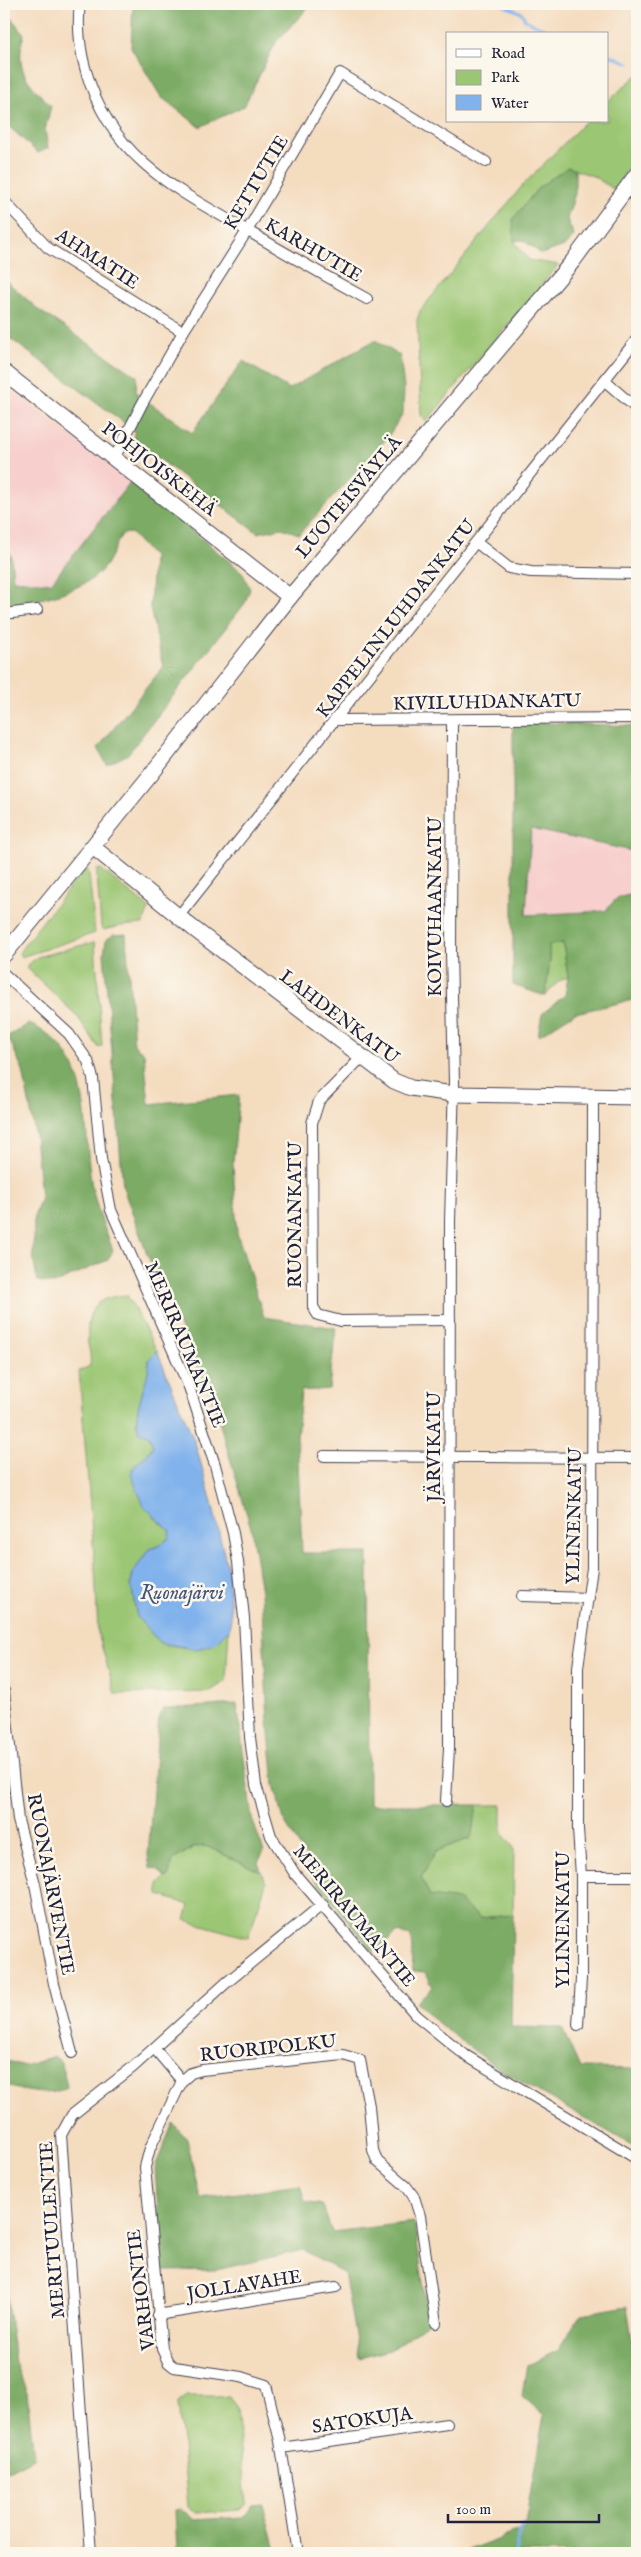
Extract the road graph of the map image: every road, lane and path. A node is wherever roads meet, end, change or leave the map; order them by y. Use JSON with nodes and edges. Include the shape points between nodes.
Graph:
{"nodes":[{"id":1,"x":80,"y":4,"type":"edge"},
{"id":2,"x":486,"y":162,"type":"dead end"},
{"id":3,"x":637,"y":174,"type":"edge"},
{"id":4,"x":4,"y":200,"type":"edge"},
{"id":5,"x":247,"y":230,"type":"junction"},
{"id":6,"x":367,"y":298,"type":"dead end"},
{"id":7,"x":183,"y":332,"type":"junction"},
{"id":8,"x":637,"y":339,"type":"edge"},
{"id":9,"x":4,"y":372,"type":"edge"},
{"id":10,"x":605,"y":381,"type":"junction"},
{"id":11,"x":637,"y":409,"type":"edge"},
{"id":12,"x":115,"y":457,"type":"junction"},
{"id":13,"x":477,"y":543,"type":"junction"},
{"id":14,"x":637,"y":574,"type":"edge"},
{"id":15,"x":290,"y":597,"type":"junction"},
{"id":16,"x":37,"y":610,"type":"dead end"},
{"id":17,"x":4,"y":614,"type":"edge"},
{"id":18,"x":637,"y":718,"type":"edge"},
{"id":19,"x":337,"y":720,"type":"junction"},
{"id":20,"x":452,"y":720,"type":"junction"},
{"id":21,"x":93,"y":847,"type":"junction"},
{"id":22,"x":178,"y":917,"type":"junction"},
{"id":23,"x":4,"y":956,"type":"edge"},
{"id":24,"x":4,"y":974,"type":"edge"},
{"id":25,"x":360,"y":1058,"type":"junction"},
{"id":26,"x":453,"y":1094,"type":"junction"},
{"id":27,"x":593,"y":1097,"type":"junction"},
{"id":28,"x":637,"y":1097,"type":"edge"},
{"id":29,"x":450,"y":1320,"type":"junction"},
{"id":30,"x":324,"y":1456,"type":"dead end"},
{"id":31,"x":450,"y":1458,"type":"junction"},
{"id":32,"x":591,"y":1458,"type":"junction"},
{"id":33,"x":637,"y":1458,"type":"edge"},
{"id":34,"x":522,"y":1596,"type":"dead end"},
{"id":35,"x":589,"y":1598,"type":"junction"},
{"id":36,"x":4,"y":1691,"type":"edge"},
{"id":37,"x":446,"y":1801,"type":"dead end"},
{"id":38,"x":581,"y":1876,"type":"junction"},
{"id":39,"x":637,"y":1876,"type":"edge"},
{"id":40,"x":323,"y":1904,"type":"junction"},
{"id":41,"x":578,"y":2025,"type":"dead end"},
{"id":42,"x":154,"y":2048,"type":"junction"},
{"id":43,"x":72,"y":2053,"type":"dead end"},
{"id":44,"x":182,"y":2081,"type":"junction"},
{"id":45,"x":637,"y":2159,"type":"edge"},
{"id":46,"x":336,"y":2287,"type":"dead end"},
{"id":47,"x":157,"y":2316,"type":"junction"},
{"id":48,"x":436,"y":2323,"type":"dead end"},
{"id":49,"x":447,"y":2424,"type":"dead end"},
{"id":50,"x":282,"y":2448,"type":"junction"},
{"id":51,"x":91,"y":2553,"type":"edge"},
{"id":52,"x":298,"y":2553,"type":"edge"}],
"edges":[{"from":1,"to":5,"type":"street","name":"KARHUTIE","via":[[84,64],[94,99],[108,124],[154,173],[193,200]]},
{"from":2,"to":5,"type":"street","name":"KETTUTIE","via":[[340,73]]},
{"from":3,"to":15,"type":"main road","name":"LUOTEISVÄYLÄ","via":[[573,261]]},
{"from":4,"to":7,"type":"street","name":"AHMATIE","via":[[48,248]]},
{"from":5,"to":6,"type":"street","name":"KARHUTIE"},
{"from":5,"to":7,"type":"street","name":"KETTUTIE"},
{"from":7,"to":12,"type":"street","name":"KETTUTIE"},
{"from":8,"to":10,"type":"street","name":"KAPPELINLUHDANKATU"},
{"from":9,"to":12,"type":"main road","name":"POHJOISKEHÄ"},
{"from":10,"to":11,"type":"street"},
{"from":10,"to":13,"type":"street","name":"KAPPELINLUHDANKATU"},
{"from":12,"to":15,"type":"main road","name":"POHJOISKEHÄ"},
{"from":13,"to":14,"type":"street","via":[[509,568],[531,572]]},
{"from":13,"to":19,"type":"street","name":"KAPPELINLUHDANKATU"},
{"from":15,"to":21,"type":"main road","name":"LUOTEISVÄYLÄ"},
{"from":16,"to":17,"type":"street"},
{"from":18,"to":20,"type":"street","name":"KIVILUHDANKATU"},
{"from":19,"to":20,"type":"street","name":"KIVILUHDANKATU"},
{"from":19,"to":22,"type":"street","name":"KAPPELINLUHDANKATU"},
{"from":20,"to":26,"type":"street","name":"KOIVUHAANKATU"},
{"from":21,"to":22,"type":"main road","name":"LAHDENKATU"},
{"from":21,"to":23,"type":"main road","name":"LUOTEISVÄYLÄ"},
{"from":22,"to":25,"type":"main road","name":"LAHDENKATU"},
{"from":24,"to":40,"type":"street","name":"MERIRAUMANTIE","via":[[69,1034],[88,1061],[111,1210],[197,1408],[233,1533],[241,1586],[250,1737],[264,1820],[278,1851]]},
{"from":25,"to":26,"type":"main road","name":"LAHDENKATU","via":[[394,1082]]},
{"from":25,"to":29,"type":"street","name":"RUONANKATU","via":[[319,1100],[312,1123],[312,1307],[318,1315],[341,1321]]},
{"from":26,"to":27,"type":"main road","name":"LAHDENKATU"},
{"from":26,"to":29,"type":"street","name":"JÄRVIKATU"},
{"from":27,"to":28,"type":"main road","name":"LAHDENKATU"},
{"from":27,"to":32,"type":"street","name":"YLINENKATU"},
{"from":29,"to":31,"type":"street","name":"JÄRVIKATU"},
{"from":30,"to":31,"type":"street"},
{"from":31,"to":32,"type":"street"},
{"from":31,"to":37,"type":"street","name":"JÄRVIKATU"},
{"from":32,"to":33,"type":"street"},
{"from":32,"to":35,"type":"street","name":"YLINENKATU","via":[[592,1568]]},
{"from":34,"to":35,"type":"street"},
{"from":35,"to":38,"type":"street","name":"YLINENKATU","via":[[578,1667]]},
{"from":36,"to":43,"type":"street","name":"RUONAJÄRVENTIE","via":[[18,1820]]},
{"from":38,"to":39,"type":"street"},
{"from":38,"to":41,"type":"street","name":"YLINENKATU"},
{"from":40,"to":42,"type":"street","name":"MERITUULENTIE","via":[[226,1982]]},
{"from":40,"to":45,"type":"street","name":"MERIRAUMANTIE","via":[[407,2006],[432,2029],[465,2055]]},
{"from":42,"to":44,"type":"street"},
{"from":42,"to":51,"type":"street","name":"MERITUULENTIE","via":[[72,2115],[61,2135]]},
{"from":44,"to":47,"type":"street","name":"VARHONTIE","via":[[150,2148],[145,2167]]},
{"from":44,"to":48,"type":"street","name":"RUORIPOLKU","via":[[191,2073],[228,2065],[343,2055],[360,2060],[377,2161],[406,2186],[414,2197],[420,2216]]},
{"from":46,"to":47,"type":"street","name":"JOLLAVAHE"},
{"from":47,"to":50,"type":"street","name":"VARHONTIE","via":[[162,2349],[174,2367],[241,2376],[266,2385]]},
{"from":49,"to":50,"type":"street","name":"SATOKUJA"},
{"from":50,"to":52,"type":"street","name":"VARHONTIE"}]}
